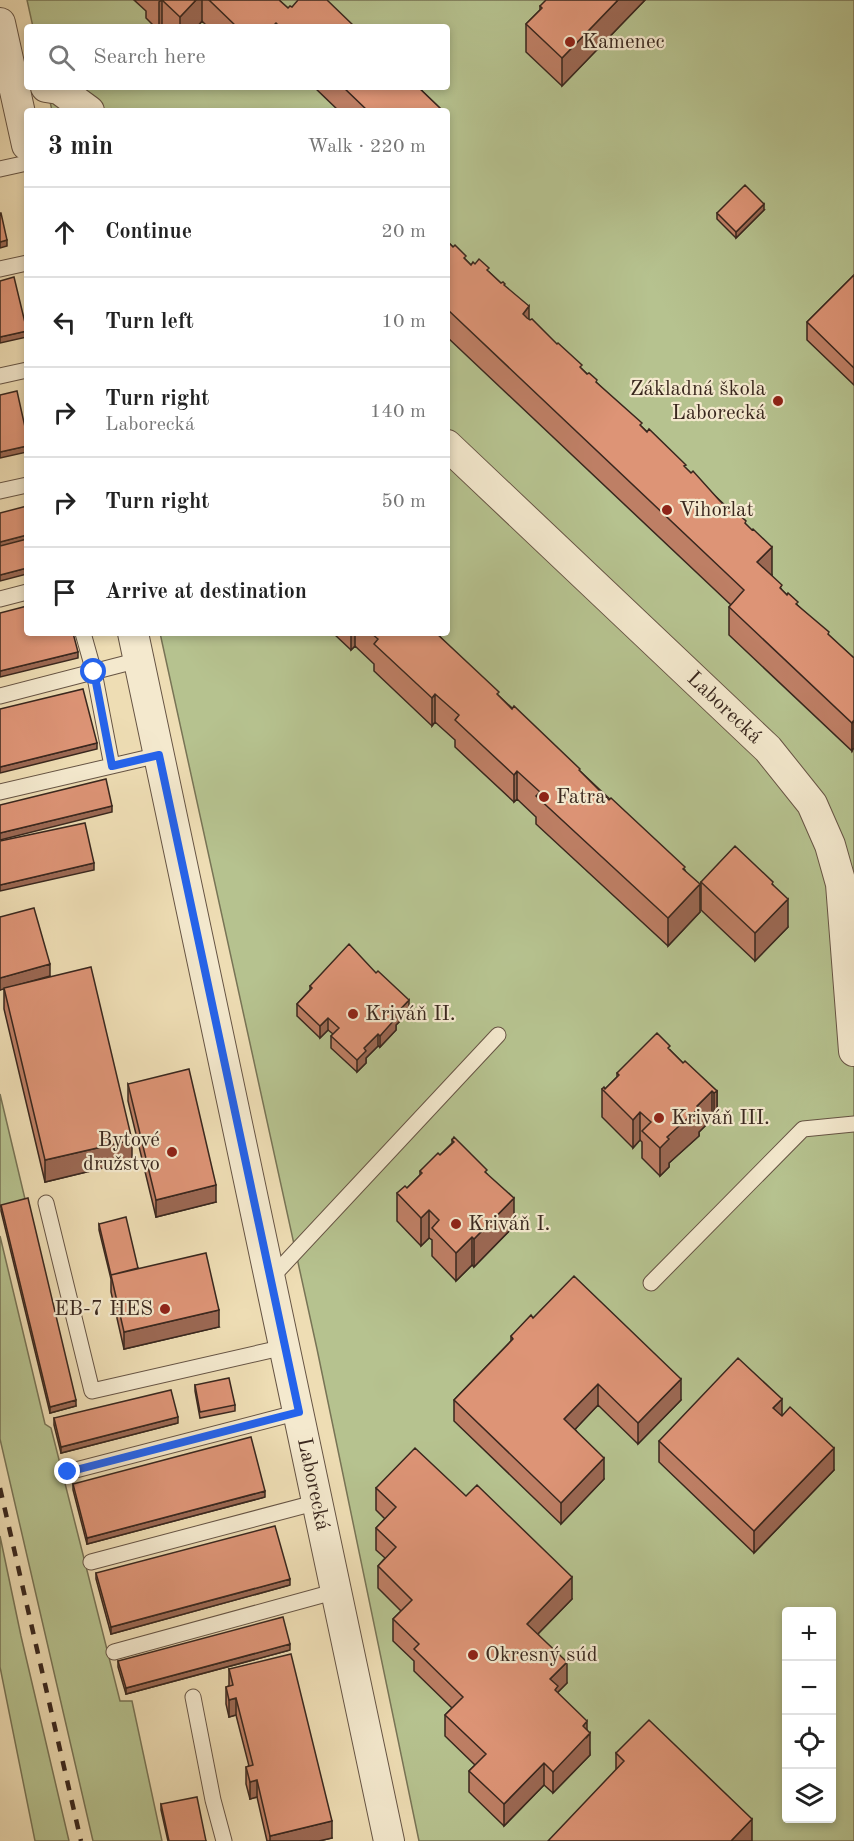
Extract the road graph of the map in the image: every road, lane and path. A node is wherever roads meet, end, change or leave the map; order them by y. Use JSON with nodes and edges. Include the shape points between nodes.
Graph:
{"nodes":[{"id":1,"x":0,"y":23,"type":"edge"},
{"id":2,"x":21,"y":87,"type":"edge"},
{"id":3,"x":60,"y":90,"type":"edge"},
{"id":4,"x":85,"y":108,"type":"edge"},
{"id":5,"x":24,"y":116,"type":"edge"},
{"id":6,"x":24,"y":164,"type":"edge"},
{"id":7,"x":0,"y":169,"type":"edge"},
{"id":8,"x":24,"y":264,"type":"edge"},
{"id":9,"x":0,"y":269,"type":"edge"},
{"id":10,"x":24,"y":371,"type":"edge"},
{"id":11,"x":0,"y":375,"type":"edge"},
{"id":12,"x":450,"y":448,"type":"edge"},
{"id":13,"x":24,"y":486,"type":"edge"},
{"id":14,"x":0,"y":491,"type":"edge"},
{"id":15,"x":24,"y":593,"type":"edge"},
{"id":16,"x":0,"y":599,"type":"edge"},
{"id":17,"x":84,"y":636,"type":"edge"},
{"id":18,"x":136,"y":646,"type":"edge"},
{"id":19,"x":94,"y":672,"type":"junction"},
{"id":20,"x":0,"y":696,"type":"edge"},
{"id":21,"x":159,"y":755,"type":"junction"},
{"id":22,"x":112,"y":766,"type":"junction"},
{"id":23,"x":0,"y":792,"type":"edge"},
{"id":24,"x":498,"y":1035,"type":"dead end"},
{"id":25,"x":854,"y":1051,"type":"edge"},
{"id":26,"x":854,"y":1124,"type":"edge"},
{"id":27,"x":46,"y":1203,"type":"dead end"},
{"id":28,"x":271,"y":1278,"type":"junction"},
{"id":29,"x":651,"y":1283,"type":"dead end"},
{"id":30,"x":285,"y":1347,"type":"junction"},
{"id":31,"x":299,"y":1412,"type":"junction"},
{"id":32,"x":68,"y":1472,"type":"dead end"},
{"id":33,"x":318,"y":1502,"type":"junction"},
{"id":34,"x":91,"y":1562,"type":"dead end"},
{"id":35,"x":337,"y":1591,"type":"junction"},
{"id":36,"x":114,"y":1652,"type":"dead end"},
{"id":37,"x":193,"y":1697,"type":"dead end"},
{"id":38,"x":224,"y":1841,"type":"edge"},
{"id":39,"x":389,"y":1841,"type":"edge"}],
"edges":[{"from":1,"to":2,"type":"street"},
{"from":2,"to":5,"type":"street"},
{"from":3,"to":4,"type":"street"},
{"from":6,"to":7,"type":"lane"},
{"from":8,"to":9,"type":"lane"},
{"from":10,"to":11,"type":"lane"},
{"from":12,"to":25,"type":"street","name":"Laborecká","via":[[768,749],[812,804],[841,884]]},
{"from":13,"to":14,"type":"lane"},
{"from":15,"to":16,"type":"lane"},
{"from":17,"to":19,"type":"lane"},
{"from":18,"to":19,"type":"lane"},
{"from":18,"to":21,"type":"street","name":"Laborecká"},
{"from":19,"to":20,"type":"lane"},
{"from":19,"to":22,"type":"lane"},
{"from":21,"to":22,"type":"lane"},
{"from":21,"to":28,"type":"street","name":"Laborecká"},
{"from":22,"to":23,"type":"lane"},
{"from":24,"to":28,"type":"lane"},
{"from":26,"to":29,"type":"lane","via":[[803,1130]]},
{"from":27,"to":30,"type":"lane","via":[[92,1391]]},
{"from":28,"to":30,"type":"street","name":"Laborecká"},
{"from":30,"to":31,"type":"street","name":"Laborecká"},
{"from":31,"to":32,"type":"lane"},
{"from":31,"to":33,"type":"street","name":"Laborecká"},
{"from":33,"to":34,"type":"lane"},
{"from":33,"to":35,"type":"street","name":"Laborecká"},
{"from":35,"to":36,"type":"lane"},
{"from":35,"to":39,"type":"street","name":"Laborecká"},
{"from":37,"to":38,"type":"lane"}]}
